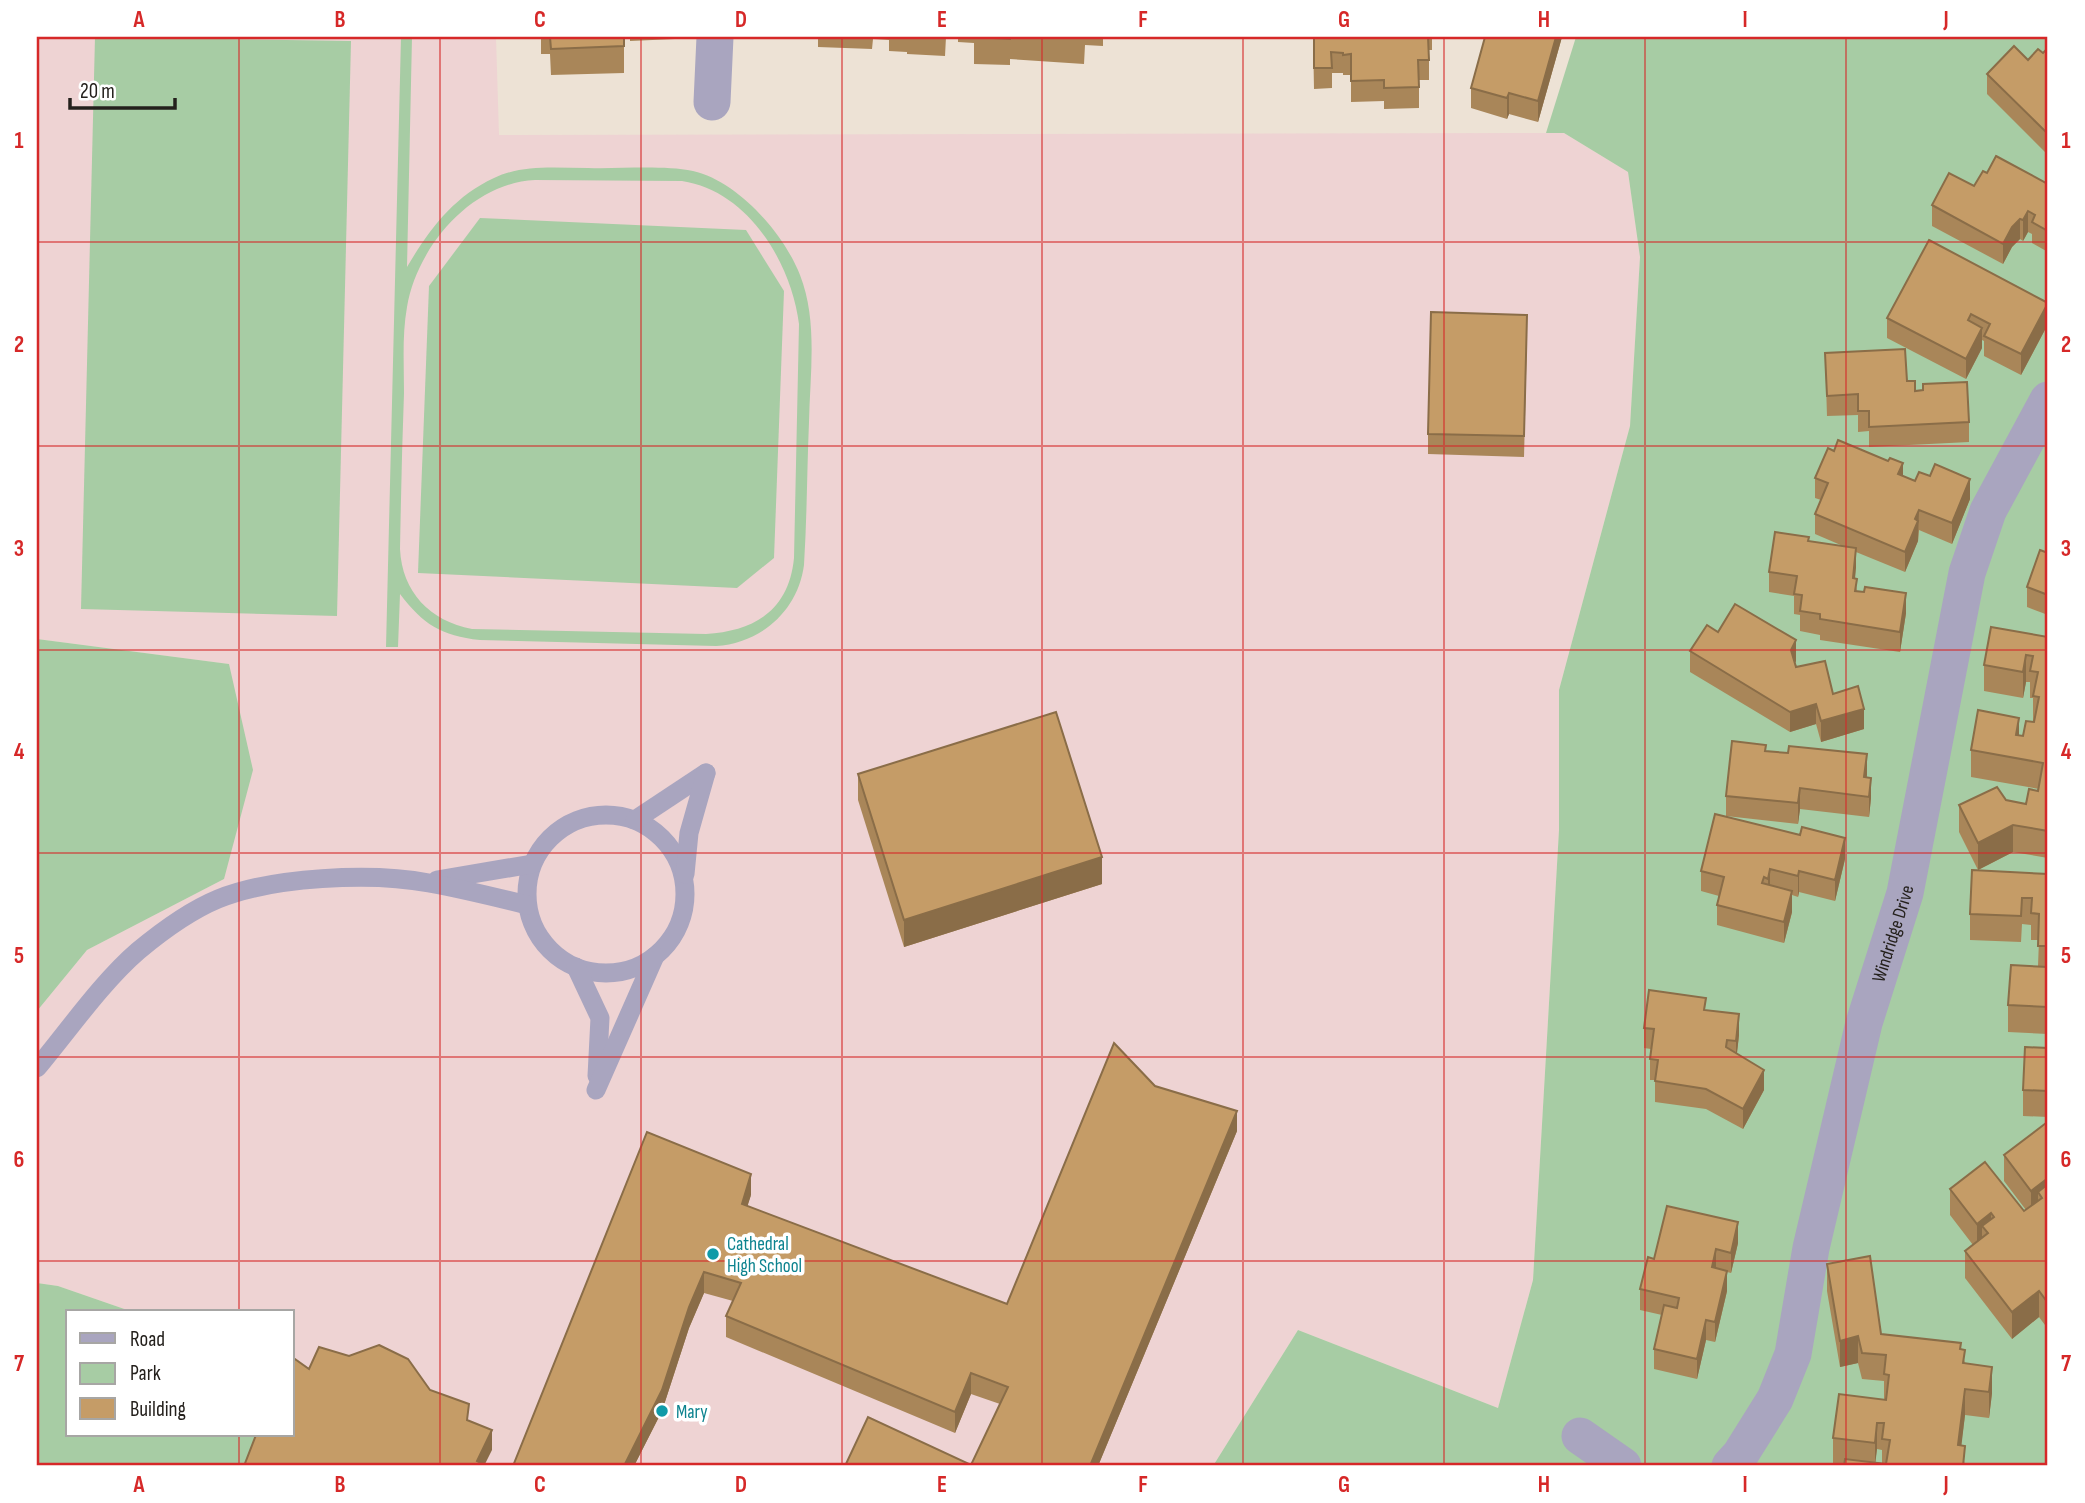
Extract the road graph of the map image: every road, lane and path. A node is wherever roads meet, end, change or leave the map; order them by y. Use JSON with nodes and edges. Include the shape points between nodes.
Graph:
{"nodes":[{"id":1,"x":715,"y":37,"type":"edge"},
{"id":2,"x":712,"y":102,"type":"dead end"},
{"id":3,"x":2048,"y":400,"type":"edge"},
{"id":4,"x":635,"y":820,"type":"junction"},
{"id":5,"x":532,"y":864,"type":"junction"},
{"id":6,"x":426,"y":882,"type":"junction"},
{"id":7,"x":684,"y":883,"type":"junction"},
{"id":8,"x":527,"y":905,"type":"junction"},
{"id":9,"x":654,"y":956,"type":"junction"},
{"id":10,"x":576,"y":967,"type":"junction"},
{"id":11,"x":37,"y":1068,"type":"edge"},
{"id":12,"x":1580,"y":1436,"type":"dead end"},
{"id":13,"x":1623,"y":1466,"type":"edge"},
{"id":14,"x":1730,"y":1466,"type":"edge"}],
"edges":[{"from":1,"to":2,"type":"street"},
{"from":3,"to":14,"type":"street","name":"Windridge Drive","via":[[1988,511],[1974,548],[1903,900],[1864,1023],[1811,1248],[1793,1354],[1776,1399]]},
{"from":4,"to":5,"type":"lane","via":[[611,814],[587,816],[563,826],[545,842]]},
{"from":4,"to":7,"type":"lane","via":[[668,845]]},
{"from":4,"to":7,"type":"lane","via":[[706,773],[689,833]]},
{"from":5,"to":6,"type":"lane"},
{"from":5,"to":8,"type":"lane"},
{"from":6,"to":8,"type":"lane"},
{"from":6,"to":11,"type":"lane","via":[[342,878],[267,886],[218,899],[184,917],[136,953]]},
{"from":7,"to":9,"type":"lane","via":[[679,923],[669,942]]},
{"from":8,"to":10,"type":"lane","via":[[543,942]]},
{"from":9,"to":10,"type":"lane","via":[[630,969],[603,973]]},
{"from":9,"to":10,"type":"lane","via":[[596,1090],[600,1018]]},
{"from":12,"to":13,"type":"street"}]}
